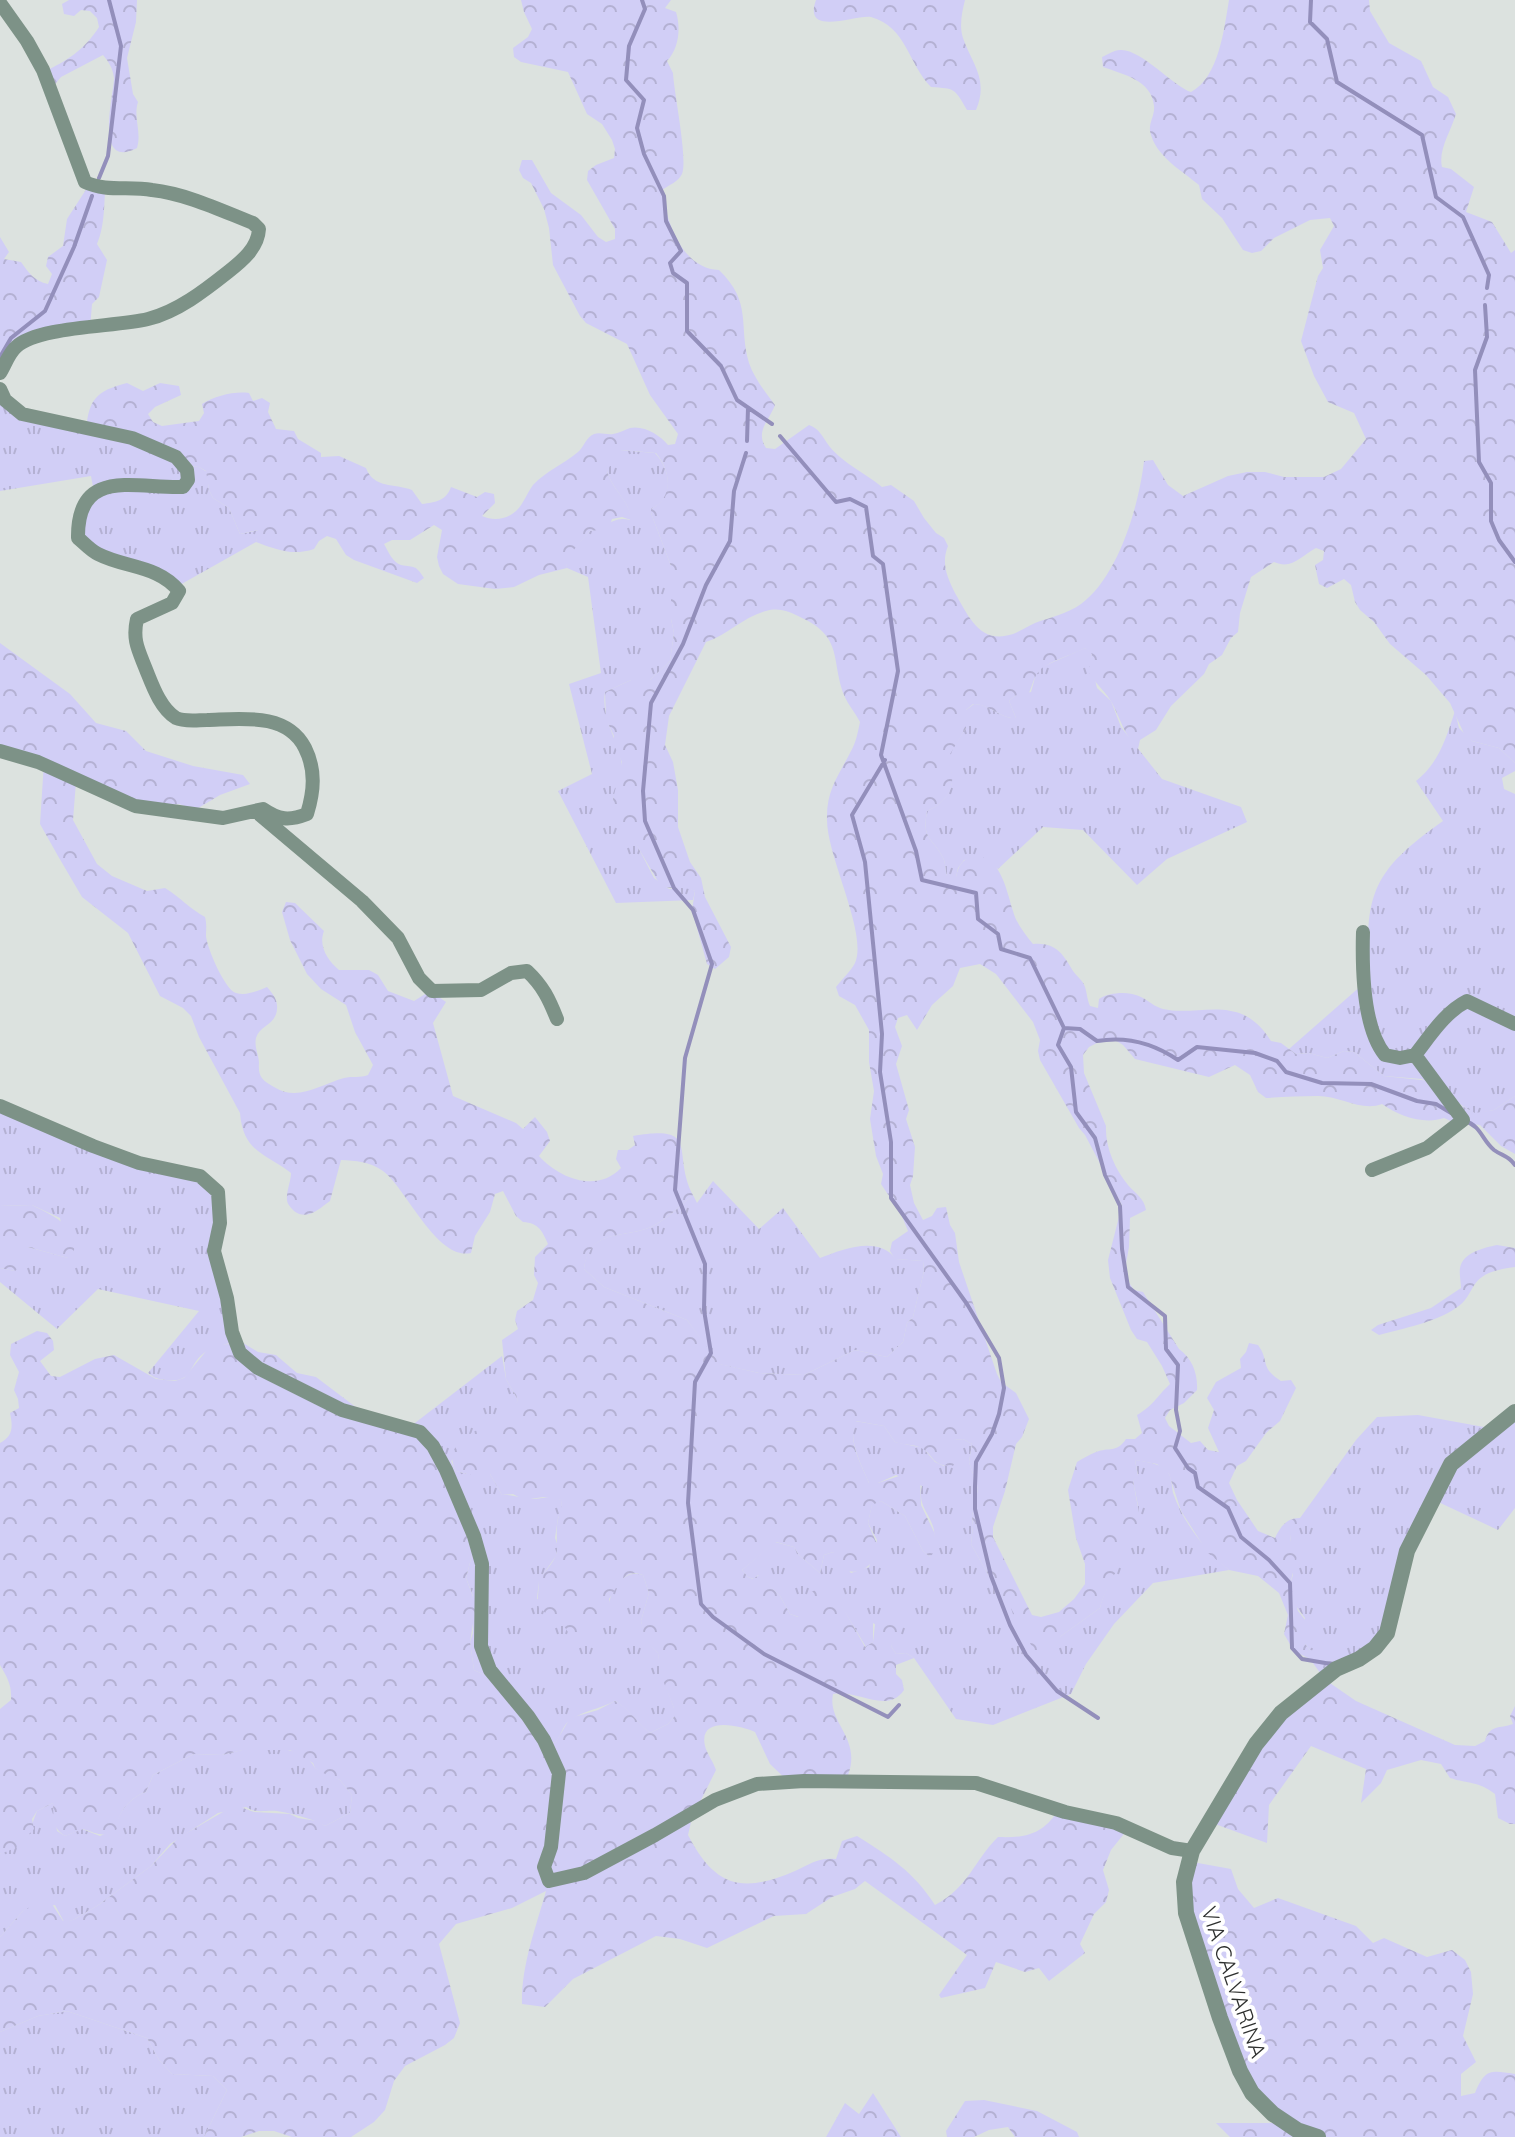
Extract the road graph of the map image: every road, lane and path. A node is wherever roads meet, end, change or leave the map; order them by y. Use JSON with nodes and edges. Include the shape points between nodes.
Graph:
{"nodes":[{"id":1,"x":0,"y":3,"type":"edge"},
{"id":2,"x":0,"y":373,"type":"edge"},
{"id":3,"x":0,"y":389,"type":"edge"},
{"id":4,"x":0,"y":751,"type":"edge"},
{"id":5,"x":253,"y":810,"type":"junction"},
{"id":6,"x":1363,"y":932,"type":"dead end"},
{"id":7,"x":557,"y":1019,"type":"dead end"},
{"id":8,"x":1515,"y":1024,"type":"edge"},
{"id":9,"x":1415,"y":1055,"type":"junction"},
{"id":10,"x":0,"y":1106,"type":"edge"},
{"id":11,"x":1372,"y":1170,"type":"dead end"},
{"id":12,"x":1515,"y":1412,"type":"edge"},
{"id":13,"x":1192,"y":1851,"type":"junction"},
{"id":14,"x":1318,"y":2137,"type":"edge"}],
"edges":[{"from":1,"to":2,"type":"street","via":[[43,70],[85,182],[97,188],[152,190],[193,199],[259,229],[258,240],[242,261],[197,296],[151,319],[50,332],[16,346]]},
{"from":3,"to":5,"type":"street","via":[[22,414],[132,438],[176,457],[187,470],[183,487],[130,483],[94,492],[78,517],[78,538],[97,554],[170,580],[179,591],[172,603],[137,619],[133,636],[156,695],[176,718],[246,718],[286,726],[300,739],[314,777],[307,814],[276,818],[263,809]]},
{"from":4,"to":5,"type":"street","via":[[38,762],[135,806],[223,818]]},
{"from":5,"to":7,"type":"street","via":[[362,901],[398,938],[432,991],[481,990],[511,973],[527,971],[550,999]]},
{"from":6,"to":9,"type":"street","via":[[1362,959],[1376,1044],[1385,1055]]},
{"from":8,"to":9,"type":"street","via":[[1467,1001],[1445,1018]]},
{"from":9,"to":11,"type":"street","via":[[1463,1120],[1427,1148]]},
{"from":10,"to":13,"type":"street","via":[[139,1163],[200,1176],[218,1192],[220,1223],[214,1251],[240,1353],[258,1368],[342,1410],[420,1432],[433,1446],[482,1564],[481,1646],[490,1670],[528,1716],[559,1773],[544,1867],[549,1881],[584,1873],[715,1800],[757,1784],[804,1781],[976,1783]]},
{"from":12,"to":13,"type":"street","via":[[1451,1464],[1407,1551],[1387,1633],[1375,1648],[1336,1669],[1281,1713],[1256,1744]]},
{"from":13,"to":14,"type":"street","name":"VIA CALVARINA","via":[[1184,1882],[1186,1913],[1240,2071],[1273,2114]]}]}
